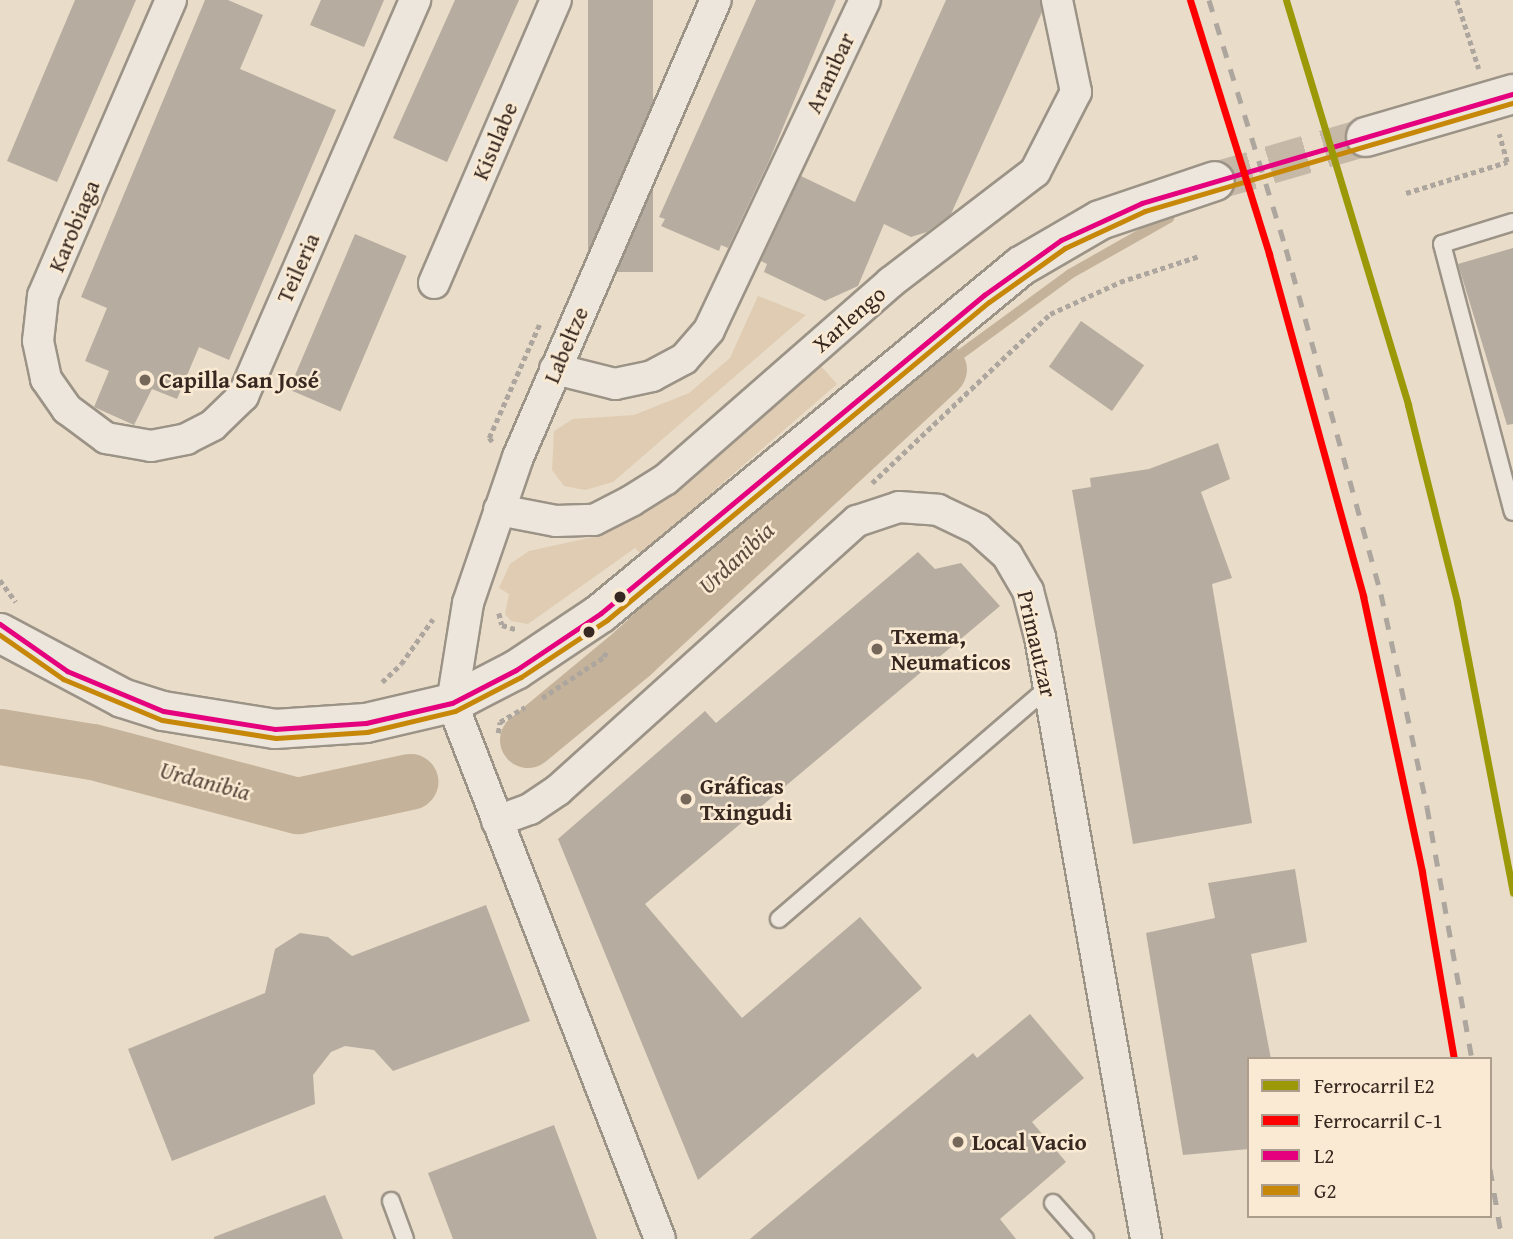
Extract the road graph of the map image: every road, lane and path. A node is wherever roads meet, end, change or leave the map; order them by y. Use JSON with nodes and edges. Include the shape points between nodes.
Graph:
{"nodes":[{"id":1,"x":171,"y":0,"type":"edge"},
{"id":2,"x":415,"y":0,"type":"edge"},
{"id":3,"x":556,"y":0,"type":"edge"},
{"id":4,"x":716,"y":0,"type":"edge"},
{"id":5,"x":865,"y":0,"type":"edge"},
{"id":6,"x":1057,"y":0,"type":"edge"},
{"id":7,"x":1457,"y":0,"type":"edge"},
{"id":8,"x":1501,"y":97,"type":"edge"},
{"id":9,"x":1366,"y":137,"type":"tunnel mouth"},
{"id":10,"x":1215,"y":181,"type":"tunnel mouth"},
{"id":11,"x":1406,"y":193,"type":"dead end"},
{"id":12,"x":1513,"y":222,"type":"edge"},
{"id":13,"x":434,"y":283,"type":"dead end"},
{"id":14,"x":544,"y":313,"type":"dead end"},
{"id":15,"x":555,"y":369,"type":"junction"},
{"id":16,"x":106,"y":438,"type":"joint"},
{"id":17,"x":498,"y":450,"type":"dead end"},
{"id":18,"x":499,"y":510,"type":"junction"},
{"id":19,"x":1513,"y":512,"type":"edge"},
{"id":20,"x":0,"y":580,"type":"edge"},
{"id":21,"x":437,"y":608,"type":"dead end"},
{"id":22,"x":8,"y":625,"type":"edge"},
{"id":23,"x":610,"y":641,"type":"dead end"},
{"id":24,"x":1048,"y":688,"type":"junction"},
{"id":25,"x":374,"y":689,"type":"dead end"},
{"id":26,"x":452,"y":703,"type":"junction"},
{"id":27,"x":497,"y":739,"type":"dead end"},
{"id":28,"x":497,"y":821,"type":"junction"},
{"id":29,"x":779,"y":919,"type":"dead end"},
{"id":30,"x":391,"y":1201,"type":"dead end"},
{"id":31,"x":1054,"y":1203,"type":"dead end"},
{"id":32,"x":405,"y":1239,"type":"edge"},
{"id":33,"x":660,"y":1239,"type":"edge"},
{"id":34,"x":1085,"y":1239,"type":"edge"},
{"id":35,"x":1146,"y":1239,"type":"edge"}],
"edges":[{"from":1,"to":16,"type":"street","name":"Karobiaga","via":[[43,296],[38,341],[46,379],[67,409]]},
{"from":2,"to":16,"type":"street","name":"Teileria","via":[[243,396],[214,425],[186,439],[151,446]]},
{"from":3,"to":13,"type":"street","name":"Kisulabe"},
{"from":4,"to":15,"type":"street","name":"Labeltze"},
{"from":5,"to":15,"type":"street","name":"Aranibar","via":[[701,339],[684,359],[652,376],[615,384]]},
{"from":6,"to":18,"type":"street","name":"Xarlengo","via":[[1076,92],[1035,172],[891,282],[642,494],[594,520],[556,521]]},
{"from":7,"to":8,"type":"path"},
{"from":8,"to":9,"type":"main road"},
{"from":8,"to":11,"type":"path","via":[[1507,162]]},
{"from":10,"to":26,"type":"main road","via":[[1100,220],[1021,266],[601,613],[516,670]]},
{"from":12,"to":19,"type":"lane","via":[[1442,244]]},
{"from":14,"to":17,"type":"path","via":[[489,438]]},
{"from":15,"to":18,"type":"street","name":"Labeltze"},
{"from":18,"to":26,"type":"street","name":"Labeltze","via":[[468,603]]},
{"from":20,"to":22,"type":"path"},
{"from":21,"to":25,"type":"path","via":[[401,664]]},
{"from":22,"to":26,"type":"main road","via":[[122,698],[163,711],[275,729],[366,723]]},
{"from":23,"to":27,"type":"path","via":[[604,657],[500,722]]},
{"from":24,"to":28,"type":"street","name":"Primautzar","via":[[1028,591],[1007,555],[978,529],[938,510],[899,507],[857,522],[558,789],[530,809]]},
{"from":24,"to":29,"type":"lane"},
{"from":24,"to":35,"type":"street","name":"Primautzar"},
{"from":26,"to":28,"type":"street"},
{"from":28,"to":33,"type":"street"},
{"from":30,"to":32,"type":"lane"},
{"from":31,"to":34,"type":"lane"}]}
